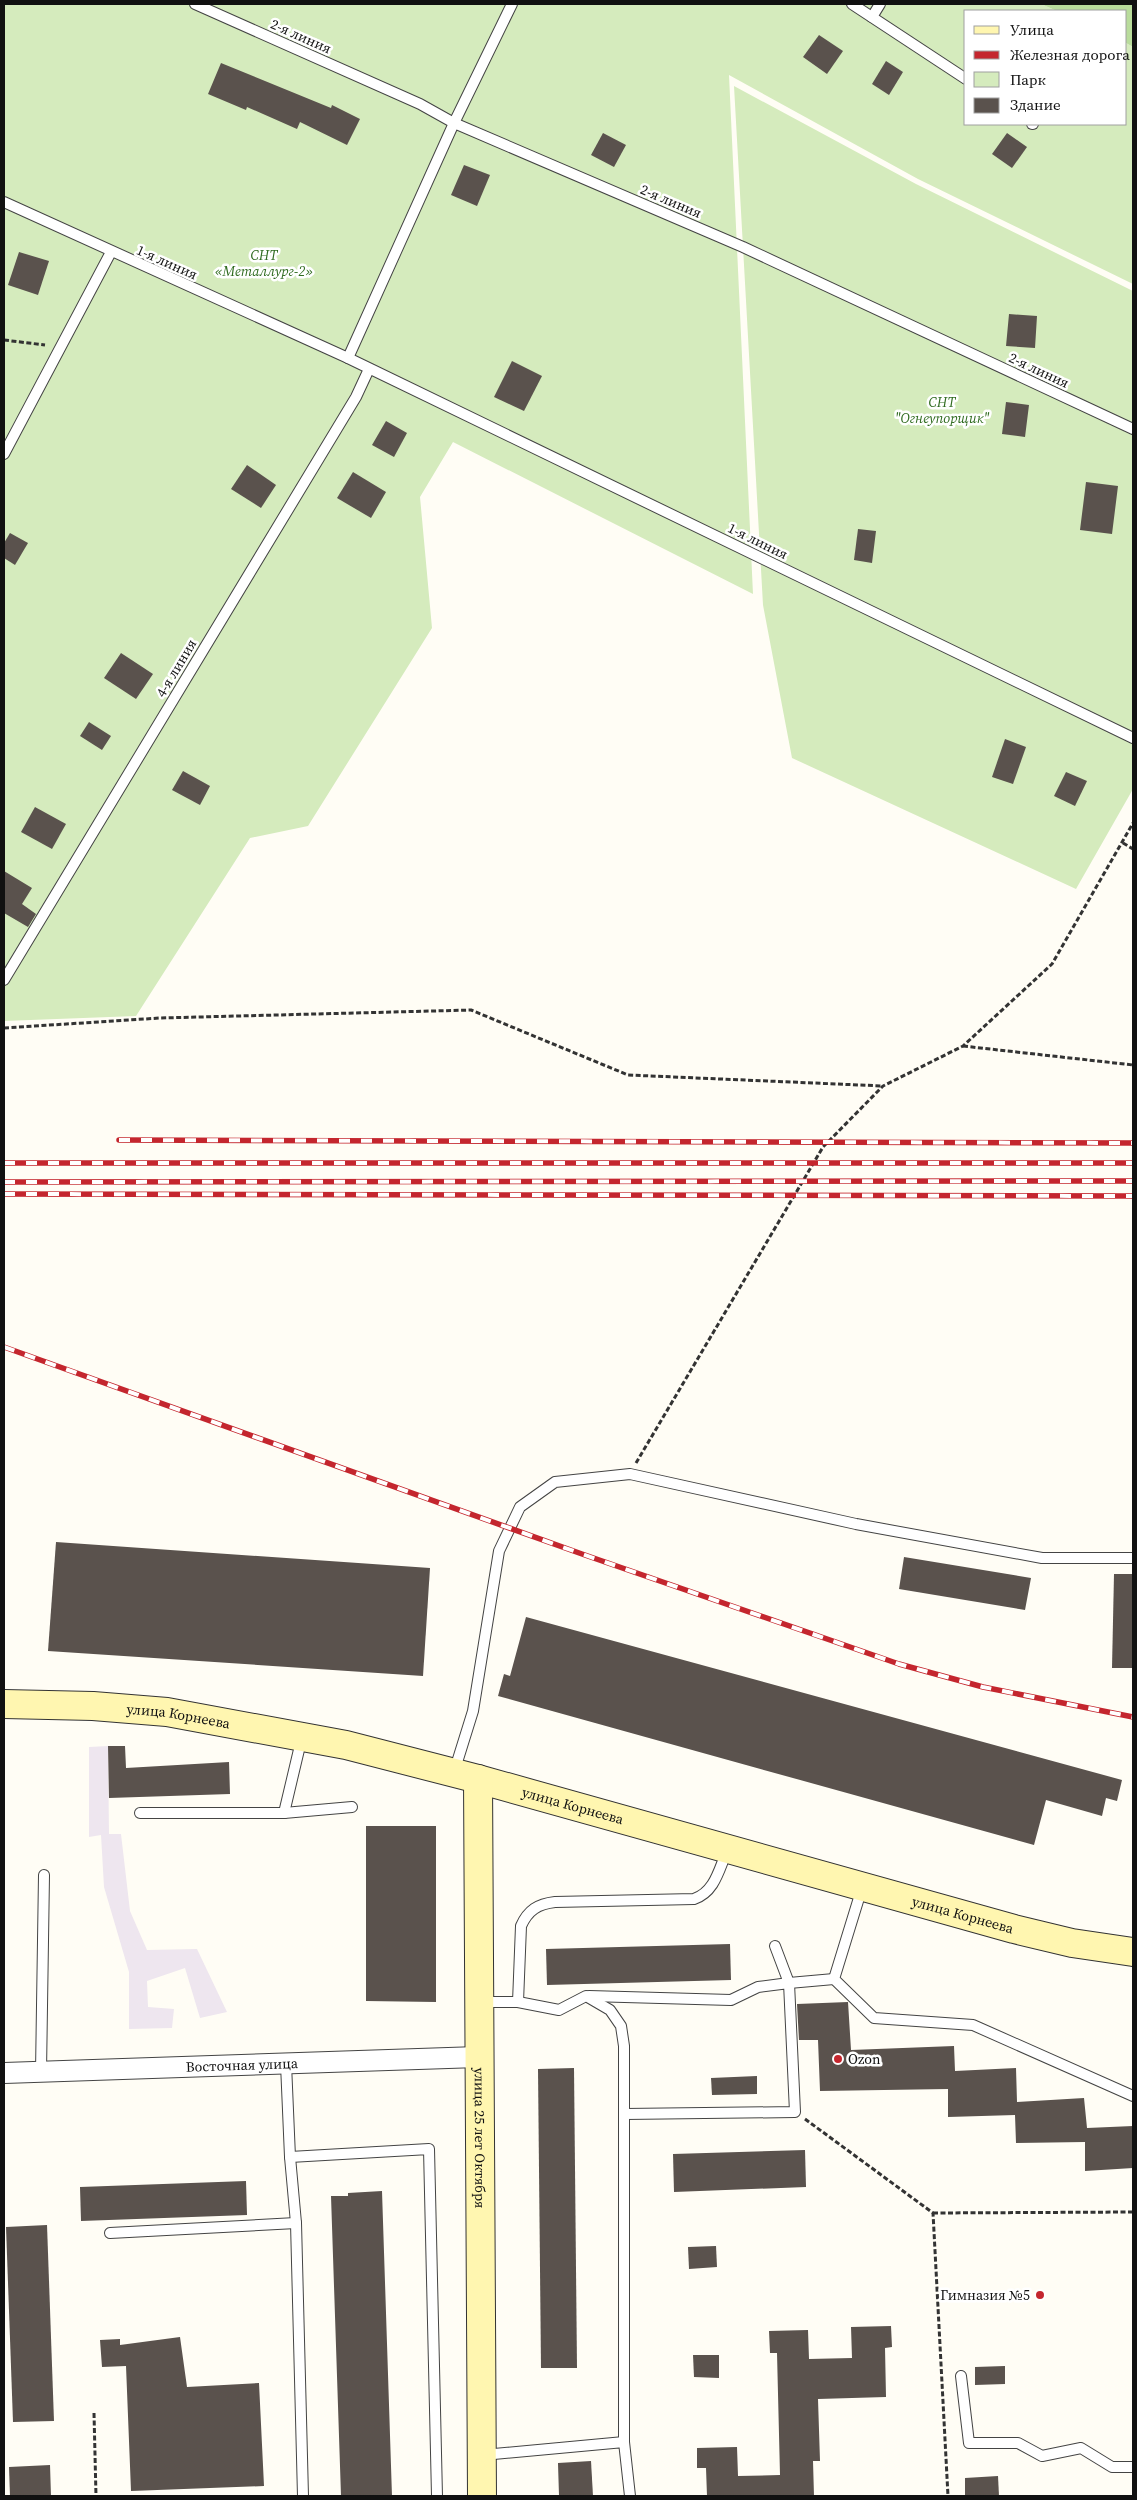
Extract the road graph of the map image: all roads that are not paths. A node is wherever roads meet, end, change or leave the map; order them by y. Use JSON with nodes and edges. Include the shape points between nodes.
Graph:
{"nodes":[{"id":1,"x":195,"y":4,"type":"edge"},
{"id":2,"x":512,"y":4,"type":"edge"},
{"id":3,"x":852,"y":4,"type":"edge"},
{"id":4,"x":880,"y":4,"type":"edge"},
{"id":5,"x":872,"y":17,"type":"junction"},
{"id":6,"x":964,"y":78,"type":"edge"},
{"id":7,"x":454,"y":123,"type":"junction"},
{"id":8,"x":4,"y":202,"type":"edge"},
{"id":9,"x":111,"y":252,"type":"junction"},
{"id":10,"x":348,"y":358,"type":"junction"},
{"id":11,"x":369,"y":369,"type":"junction"},
{"id":12,"x":1133,"y":430,"type":"edge"},
{"id":13,"x":4,"y":454,"type":"edge"},
{"id":14,"x":1133,"y":738,"type":"edge"},
{"id":15,"x":4,"y":980,"type":"edge"},
{"id":16,"x":1133,"y":1558,"type":"edge"},
{"id":17,"x":4,"y":1704,"type":"edge"},
{"id":18,"x":302,"y":1736,"type":"junction"},
{"id":19,"x":466,"y":1776,"type":"junction"},
{"id":20,"x":352,"y":1807,"type":"dead end"},
{"id":21,"x":140,"y":1813,"type":"dead end"},
{"id":22,"x":284,"y":1813,"type":"junction"},
{"id":23,"x":727,"y":1851,"type":"junction"},
{"id":24,"x":44,"y":1875,"type":"dead end"},
{"id":25,"x":862,"y":1887,"type":"junction"},
{"id":26,"x":775,"y":1946,"type":"dead end"},
{"id":27,"x":1133,"y":1952,"type":"edge"},
{"id":28,"x":834,"y":1979,"type":"junction"},
{"id":29,"x":789,"y":1984,"type":"junction"},
{"id":30,"x":586,"y":1996,"type":"junction"},
{"id":31,"x":478,"y":2002,"type":"junction"},
{"id":32,"x":518,"y":2002,"type":"junction"},
{"id":33,"x":478,"y":2057,"type":"junction"},
{"id":34,"x":286,"y":2064,"type":"junction"},
{"id":35,"x":41,"y":2072,"type":"junction"},
{"id":36,"x":4,"y":2073,"type":"edge"},
{"id":37,"x":1133,"y":2096,"type":"edge"},
{"id":38,"x":625,"y":2114,"type":"junction"},
{"id":39,"x":290,"y":2158,"type":"junction"},
{"id":40,"x":296,"y":2223,"type":"junction"},
{"id":41,"x":110,"y":2233,"type":"dead end"},
{"id":42,"x":961,"y":2376,"type":"dead end"},
{"id":43,"x":624,"y":2442,"type":"junction"},
{"id":44,"x":481,"y":2455,"type":"junction"},
{"id":45,"x":1133,"y":2467,"type":"edge"},
{"id":46,"x":303,"y":2496,"type":"edge"},
{"id":47,"x":437,"y":2496,"type":"edge"},
{"id":48,"x":482,"y":2496,"type":"edge"},
{"id":49,"x":630,"y":2496,"type":"edge"}],
"edges":[{"from":1,"to":7,"type":"lane","name":"2-я линия","via":[[420,104]]},
{"from":2,"to":7,"type":"lane"},
{"from":3,"to":5,"type":"lane"},
{"from":4,"to":5,"type":"lane"},
{"from":5,"to":6,"type":"lane"},
{"from":7,"to":10,"type":"lane"},
{"from":7,"to":12,"type":"lane","name":"2-я линия","via":[[743,247]]},
{"from":8,"to":9,"type":"lane","name":"1-я линия"},
{"from":9,"to":10,"type":"lane","name":"1-я линия"},
{"from":9,"to":13,"type":"lane"},
{"from":10,"to":11,"type":"lane","name":"1-я линия"},
{"from":11,"to":14,"type":"lane","name":"1-я линия"},
{"from":11,"to":15,"type":"lane","name":"4-я линия","via":[[356,398]]},
{"from":16,"to":19,"type":"lane","via":[[1042,1558],[856,1524],[630,1474],[555,1482],[520,1507],[499,1551],[473,1711]]},
{"from":17,"to":18,"type":"street","name":"улица Корнеева","via":[[167,1712]]},
{"from":18,"to":19,"type":"street","name":"улица Корнеева"},
{"from":18,"to":22,"type":"lane"},
{"from":19,"to":23,"type":"street","name":"улица Корнеева"},
{"from":19,"to":31,"type":"street","name":"улица 25 лет Октября"},
{"from":20,"to":22,"type":"lane"},
{"from":21,"to":22,"type":"lane"},
{"from":23,"to":25,"type":"street","name":"улица Корнеева"},
{"from":23,"to":32,"type":"lane","via":[[711,1888],[694,1899],[555,1902],[536,1906],[520,1926]]},
{"from":24,"to":35,"type":"lane"},
{"from":25,"to":27,"type":"street","name":"улица Корнеева","via":[[1047,1938]]},
{"from":25,"to":28,"type":"lane"},
{"from":26,"to":29,"type":"lane"},
{"from":28,"to":29,"type":"lane"},
{"from":28,"to":37,"type":"lane","via":[[874,2018],[973,2025]]},
{"from":29,"to":30,"type":"lane","via":[[758,1987],[731,2000]]},
{"from":29,"to":38,"type":"lane","via":[[795,2112]]},
{"from":30,"to":32,"type":"lane","via":[[559,2010]]},
{"from":30,"to":38,"type":"lane","via":[[610,2010],[621,2026]]},
{"from":31,"to":32,"type":"lane"},
{"from":31,"to":33,"type":"street","name":"улица 25 лет Октября"},
{"from":33,"to":34,"type":"street","name":"Восточная улица"},
{"from":33,"to":44,"type":"street","name":"улица 25 лет Октября"},
{"from":34,"to":35,"type":"street","name":"Восточная улица"},
{"from":34,"to":39,"type":"lane"},
{"from":35,"to":36,"type":"street","name":"Восточная улица"},
{"from":38,"to":43,"type":"lane"},
{"from":39,"to":40,"type":"lane"},
{"from":39,"to":47,"type":"lane","via":[[429,2149]]},
{"from":40,"to":41,"type":"lane"},
{"from":40,"to":46,"type":"lane"},
{"from":42,"to":45,"type":"lane","via":[[969,2443],[1018,2443],[1042,2456],[1081,2448],[1112,2467]]},
{"from":43,"to":44,"type":"lane"},
{"from":43,"to":49,"type":"lane"},
{"from":44,"to":48,"type":"street","name":"улица 25 лет Октября"}]}
